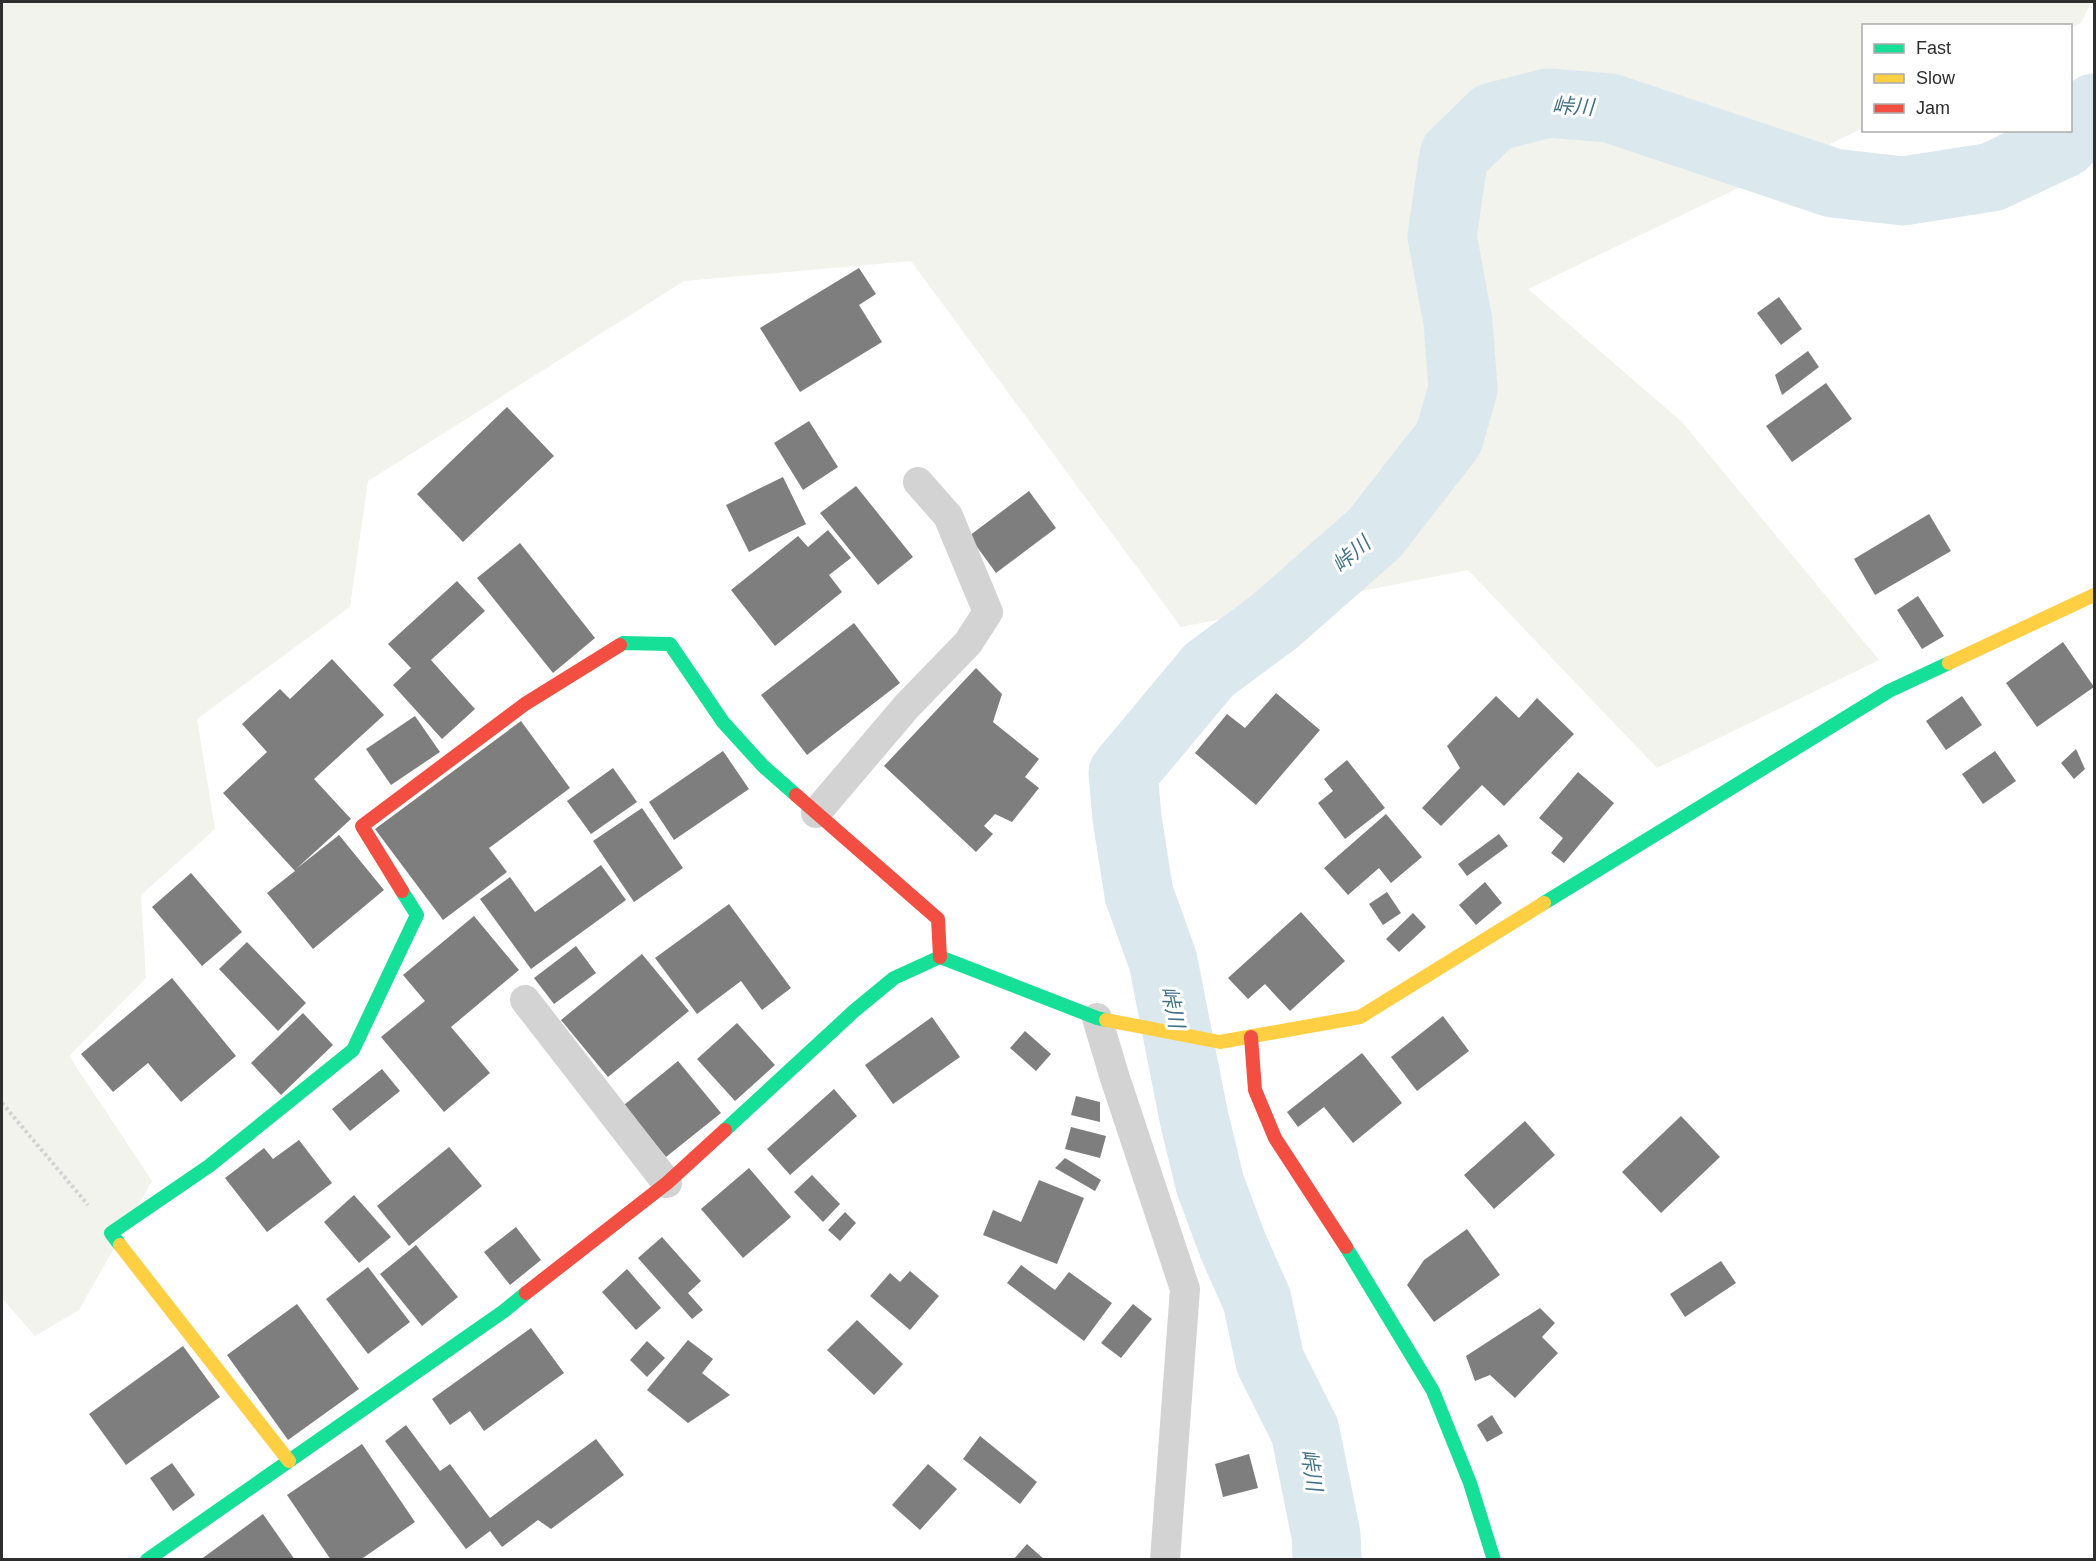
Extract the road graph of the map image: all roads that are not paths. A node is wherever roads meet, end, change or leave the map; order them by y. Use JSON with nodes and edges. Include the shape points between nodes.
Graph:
{"nodes":[{"id":1,"x":918,"y":482,"type":"dead end"},
{"id":2,"x":2094,"y":595,"type":"edge"},
{"id":3,"x":816,"y":813,"type":"junction"},
{"id":4,"x":939,"y":957,"type":"junction"},
{"id":5,"x":525,"y":1000,"type":"dead end"},
{"id":6,"x":1097,"y":1018,"type":"junction"},
{"id":7,"x":1251,"y":1037,"type":"junction"},
{"id":8,"x":667,"y":1183,"type":"junction"},
{"id":9,"x":289,"y":1461,"type":"junction"},
{"id":10,"x":147,"y":1560,"type":"edge"},
{"id":11,"x":1165,"y":1560,"type":"edge"},
{"id":12,"x":1494,"y":1560,"type":"edge"}],
"edges":[{"from":1,"to":3,"type":"street","via":[[948,516],[988,612],[968,643],[907,706]]},
{"from":2,"to":7,"type":"street","via":[[1889,691],[1360,1017]]},
{"from":3,"to":4,"type":"street","via":[[938,919]]},
{"from":3,"to":9,"type":"street","via":[[763,766],[723,722],[670,644],[623,643],[525,704],[362,826],[417,915],[353,1050],[209,1166],[111,1233]]},
{"from":4,"to":6,"type":"street"},
{"from":4,"to":8,"type":"street","via":[[894,978],[854,1011]]},
{"from":5,"to":8,"type":"street"},
{"from":6,"to":7,"type":"street","via":[[1220,1042]]},
{"from":6,"to":11,"type":"street","via":[[1185,1289]]},
{"from":7,"to":12,"type":"street","via":[[1255,1090],[1275,1138],[1433,1391],[1470,1483]]},
{"from":8,"to":9,"type":"street","via":[[504,1311]]},
{"from":9,"to":10,"type":"street"}]}
